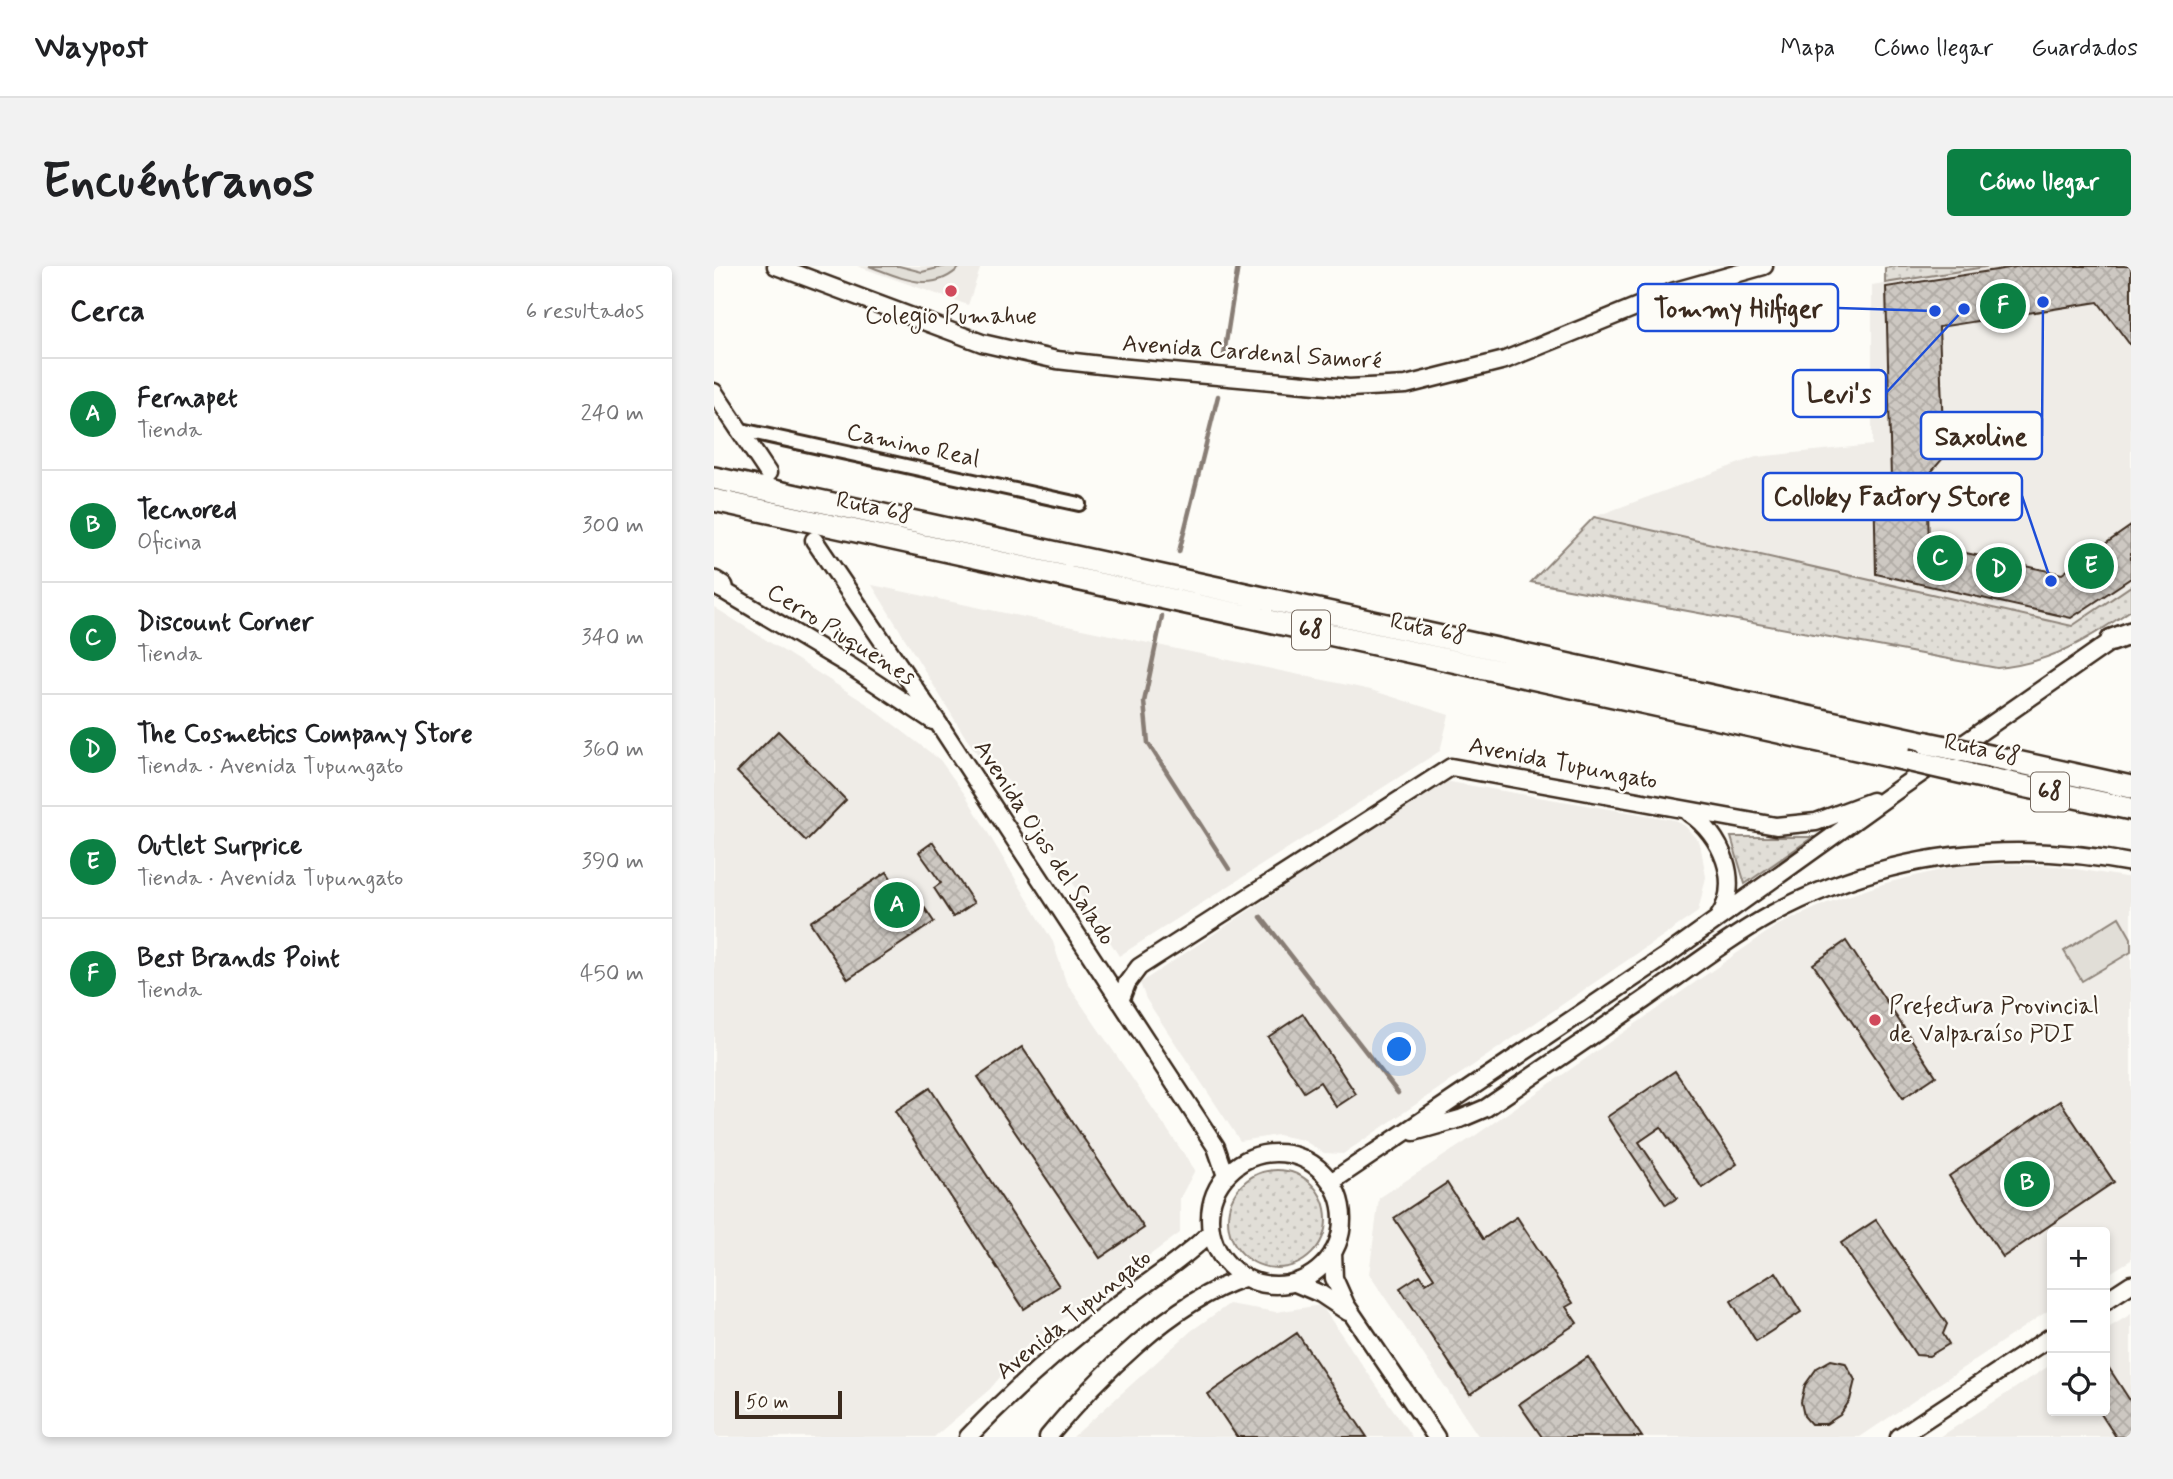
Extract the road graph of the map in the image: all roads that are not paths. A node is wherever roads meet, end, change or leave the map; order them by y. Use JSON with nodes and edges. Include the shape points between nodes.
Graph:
{"nodes":[{"id":1,"x":776,"y":266,"type":"edge"},
{"id":2,"x":1764,"y":266,"type":"edge"},
{"id":3,"x":714,"y":392,"type":"edge"},
{"id":4,"x":737,"y":429,"type":"junction"},
{"id":5,"x":768,"y":473,"type":"dead end"},
{"id":6,"x":714,"y":478,"type":"edge"},
{"id":7,"x":714,"y":500,"type":"edge"},
{"id":8,"x":1079,"y":503,"type":"dead end"},
{"id":9,"x":814,"y":540,"type":"dead end"},
{"id":10,"x":717,"y":585,"type":"edge"},
{"id":11,"x":2125,"y":634,"type":"edge"},
{"id":12,"x":941,"y":727,"type":"junction"},
{"id":13,"x":2131,"y":787,"type":"edge"},
{"id":14,"x":1900,"y":788,"type":"junction"},
{"id":15,"x":2131,"y":809,"type":"edge"},
{"id":16,"x":1687,"y":811,"type":"junction"},
{"id":17,"x":2131,"y":863,"type":"edge"},
{"id":18,"x":1715,"y":921,"type":"junction"},
{"id":19,"x":1121,"y":1001,"type":"junction"},
{"id":20,"x":1394,"y":1140,"type":"junction"},
{"id":21,"x":1226,"y":1176,"type":"junction"},
{"id":22,"x":1331,"y":1182,"type":"junction"},
{"id":23,"x":1211,"y":1232,"type":"junction"},
{"id":24,"x":1334,"y":1252,"type":"junction"},
{"id":25,"x":1244,"y":1278,"type":"junction"},
{"id":26,"x":1295,"y":1283,"type":"junction"},
{"id":27,"x":2131,"y":1284,"type":"edge"},
{"id":28,"x":2110,"y":1298,"type":"edge"},
{"id":29,"x":1356,"y":1317,"type":"junction"},
{"id":30,"x":2047,"y":1339,"type":"edge"},
{"id":31,"x":968,"y":1437,"type":"edge"},
{"id":32,"x":1048,"y":1437,"type":"edge"},
{"id":33,"x":1436,"y":1437,"type":"edge"},
{"id":34,"x":1899,"y":1437,"type":"edge"}],
"edges":[{"from":1,"to":2,"type":"main road","name":"Avenida Cardenal Samoré","via":[[982,344],[1023,353],[1118,367],[1349,388],[1406,386],[1505,360],[1675,291]]},
{"from":3,"to":4,"type":"main road"},
{"from":4,"to":5,"type":"main road"},
{"from":4,"to":8,"type":"street","name":"Camino Real"},
{"from":6,"to":13,"type":"highway","name":"Ruta 68","number":"68","bridge":true},
{"from":7,"to":15,"type":"highway","name":"Ruta 68","number":"68","bridge":true},
{"from":9,"to":12,"type":"main road","name":"Avenida Ojos del Salado"},
{"from":10,"to":12,"type":"main road","name":"Cerro Piuquenes"},
{"from":11,"to":14,"type":"main road","name":"Avenida Tupungato"},
{"from":12,"to":19,"type":"main road","name":"Avenida Ojos del Salado"},
{"from":14,"to":16,"type":"main road","name":"Avenida Tupungato","via":[[1803,825],[1763,825]]},
{"from":14,"to":18,"type":"main road","name":"Avenida Tupungato"},
{"from":16,"to":18,"type":"main road","via":[[1714,836],[1725,858],[1727,892]]},
{"from":16,"to":19,"type":"main road","name":"Avenida Tupungato","via":[[1451,767],[1139,967]]},
{"from":17,"to":20,"type":"main road","name":"Avenida Tupungato","via":[[2051,850],[2021,850],[1939,857],[1834,886],[1772,914],[1486,1108]]},
{"from":18,"to":20,"type":"main road","name":"Avenida Tupungato"},
{"from":19,"to":21,"type":"main road","name":"Avenida Ojos del Salado","via":[[1216,1147]]},
{"from":20,"to":22,"type":"main road","name":"Avenida Tupungato"},
{"from":21,"to":22,"type":"main road","via":[[1256,1156],[1280,1153],[1314,1165]]},
{"from":21,"to":23,"type":"main road","via":[[1212,1202]]},
{"from":22,"to":24,"type":"main road","via":[[1342,1217]]},
{"from":23,"to":25,"type":"main road","via":[[1223,1259]]},
{"from":23,"to":31,"type":"main road","name":"Avenida Tupungato","via":[[1056,1355]]},
{"from":24,"to":26,"type":"main road","via":[[1317,1272]]},
{"from":24,"to":29,"type":"main road","via":[[1334,1278]]},
{"from":25,"to":26,"type":"main road","via":[[1269,1286]]},
{"from":25,"to":32,"type":"main road","via":[[1187,1304],[1158,1327],[1070,1410]]},
{"from":26,"to":29,"type":"main road"},
{"from":27,"to":28,"type":"main road"},
{"from":29,"to":33,"type":"main road"},
{"from":30,"to":34,"type":"main road"}]}
